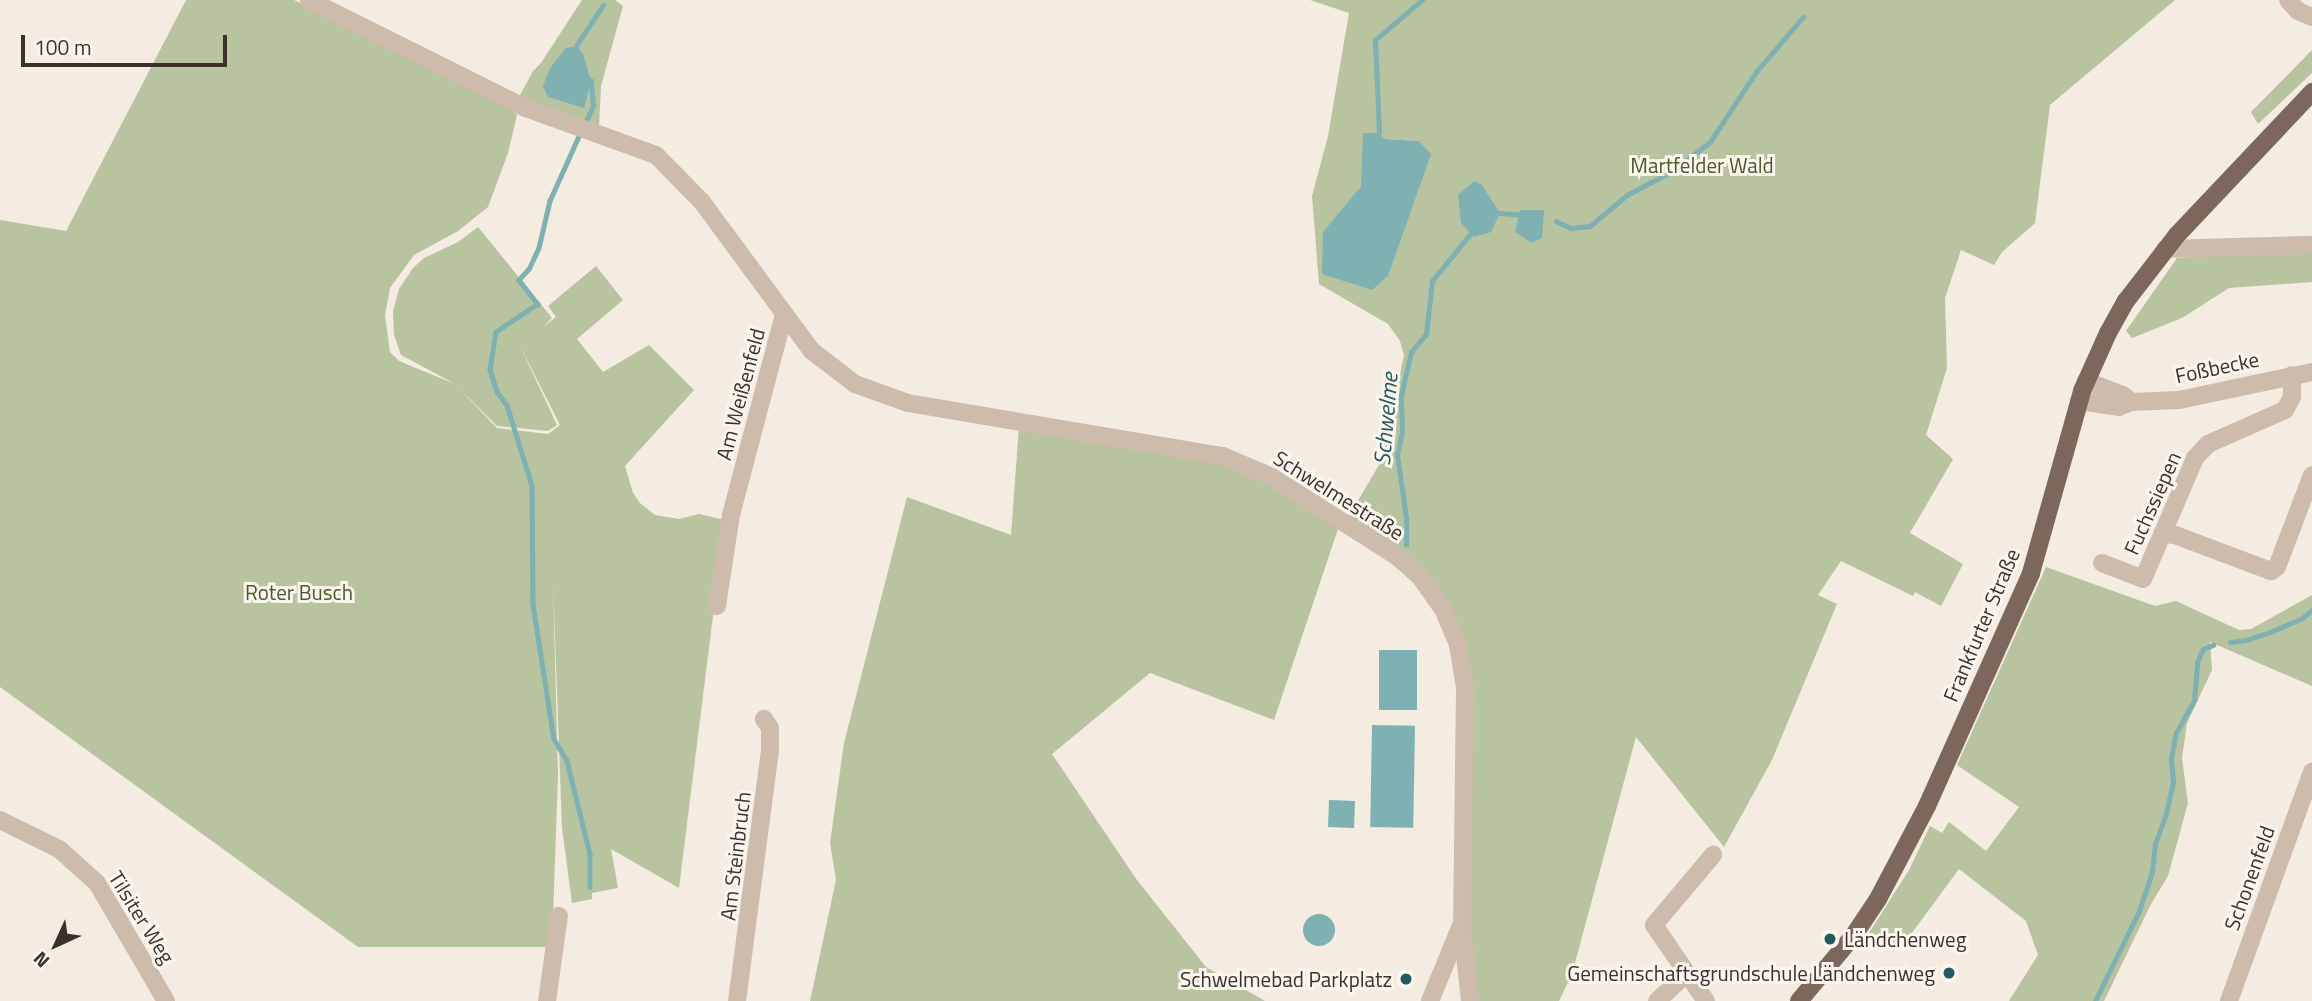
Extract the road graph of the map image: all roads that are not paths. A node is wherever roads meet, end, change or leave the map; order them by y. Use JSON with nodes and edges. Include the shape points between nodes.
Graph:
{"nodes":[{"id":1,"x":309,"y":0,"type":"edge"},
{"id":2,"x":2288,"y":0,"type":"edge"},
{"id":3,"x":2312,"y":16,"type":"edge"},
{"id":4,"x":2312,"y":92,"type":"edge"},
{"id":5,"x":2312,"y":245,"type":"edge"},
{"id":6,"x":2165,"y":249,"type":"junction"},
{"id":7,"x":784,"y":314,"type":"junction"},
{"id":8,"x":2312,"y":372,"type":"edge"},
{"id":9,"x":2292,"y":375,"type":"junction"},
{"id":10,"x":2086,"y":381,"type":"junction"},
{"id":11,"x":2079,"y":401,"type":"junction"},
{"id":12,"x":2131,"y":402,"type":"junction"},
{"id":13,"x":2312,"y":475,"type":"edge"},
{"id":14,"x":2161,"y":534,"type":"junction"},
{"id":15,"x":2102,"y":563,"type":"dead end"},
{"id":16,"x":718,"y":606,"type":"dead end"},
{"id":17,"x":764,"y":719,"type":"dead end"},
{"id":18,"x":2312,"y":772,"type":"edge"},
{"id":19,"x":0,"y":820,"type":"edge"},
{"id":20,"x":1713,"y":855,"type":"dead end"},
{"id":21,"x":559,"y":916,"type":"dead end"},
{"id":22,"x":1462,"y":923,"type":"junction"},
{"id":23,"x":1686,"y":974,"type":"junction"},
{"id":24,"x":166,"y":1001,"type":"edge"},
{"id":25,"x":547,"y":1001,"type":"edge"},
{"id":26,"x":737,"y":1001,"type":"edge"},
{"id":27,"x":1430,"y":1001,"type":"edge"},
{"id":28,"x":1470,"y":1001,"type":"edge"},
{"id":29,"x":1657,"y":1001,"type":"edge"},
{"id":30,"x":1706,"y":1001,"type":"edge"},
{"id":31,"x":1799,"y":1001,"type":"edge"},
{"id":32,"x":2229,"y":1001,"type":"edge"}],
"edges":[{"from":1,"to":7,"type":"street","name":"Am Weißenfeld","via":[[526,108],[656,155],[687,183]]},
{"from":2,"to":3,"type":"street","via":[[2298,11]]},
{"from":4,"to":6,"type":"main road","name":"Frankfurter Straße"},
{"from":5,"to":6,"type":"street"},
{"from":6,"to":10,"type":"main road","name":"Frankfurter Straße","via":[[2126,301]]},
{"from":7,"to":16,"type":"street","name":"Am Weißenfeld","via":[[732,516]]},
{"from":7,"to":22,"type":"street","name":"Schwelmestraße","via":[[812,351],[855,384],[908,403],[1223,456],[1272,477],[1398,557],[1421,578],[1443,610],[1458,645],[1466,710]]},
{"from":8,"to":9,"type":"street","name":"Foßbecke"},
{"from":9,"to":12,"type":"street","name":"Foßbecke","via":[[2179,400]]},
{"from":9,"to":14,"type":"street","name":"Fuchssiepen","via":[[2292,397],[2285,410],[2208,444],[2195,458]]},
{"from":10,"to":11,"type":"main road","name":"Frankfurter Straße"},
{"from":10,"to":12,"type":"street","name":"Foßbecke"},
{"from":11,"to":12,"type":"street","name":"Foßbecke","via":[[2109,406]]},
{"from":11,"to":31,"type":"main road","name":"Frankfurter Straße","via":[[2031,573],[1927,806],[1878,899]]},
{"from":13,"to":14,"type":"street","via":[[2277,567],[2271,571],[2175,535]]},
{"from":14,"to":15,"type":"street","name":"Fuchssiepen","via":[[2143,579]]},
{"from":17,"to":26,"type":"street","name":"Am Steinbruch","via":[[770,749]]},
{"from":18,"to":32,"type":"street","name":"Schonenfeld"},
{"from":19,"to":24,"type":"street","name":"Tilsiter Weg","via":[[59,849],[97,883]]},
{"from":20,"to":23,"type":"street","via":[[1654,925]]},
{"from":21,"to":25,"type":"street"},
{"from":22,"to":27,"type":"street","name":"Schwelmestraße"},
{"from":22,"to":28,"type":"street"},
{"from":23,"to":29,"type":"street"},
{"from":23,"to":30,"type":"street"}]}
